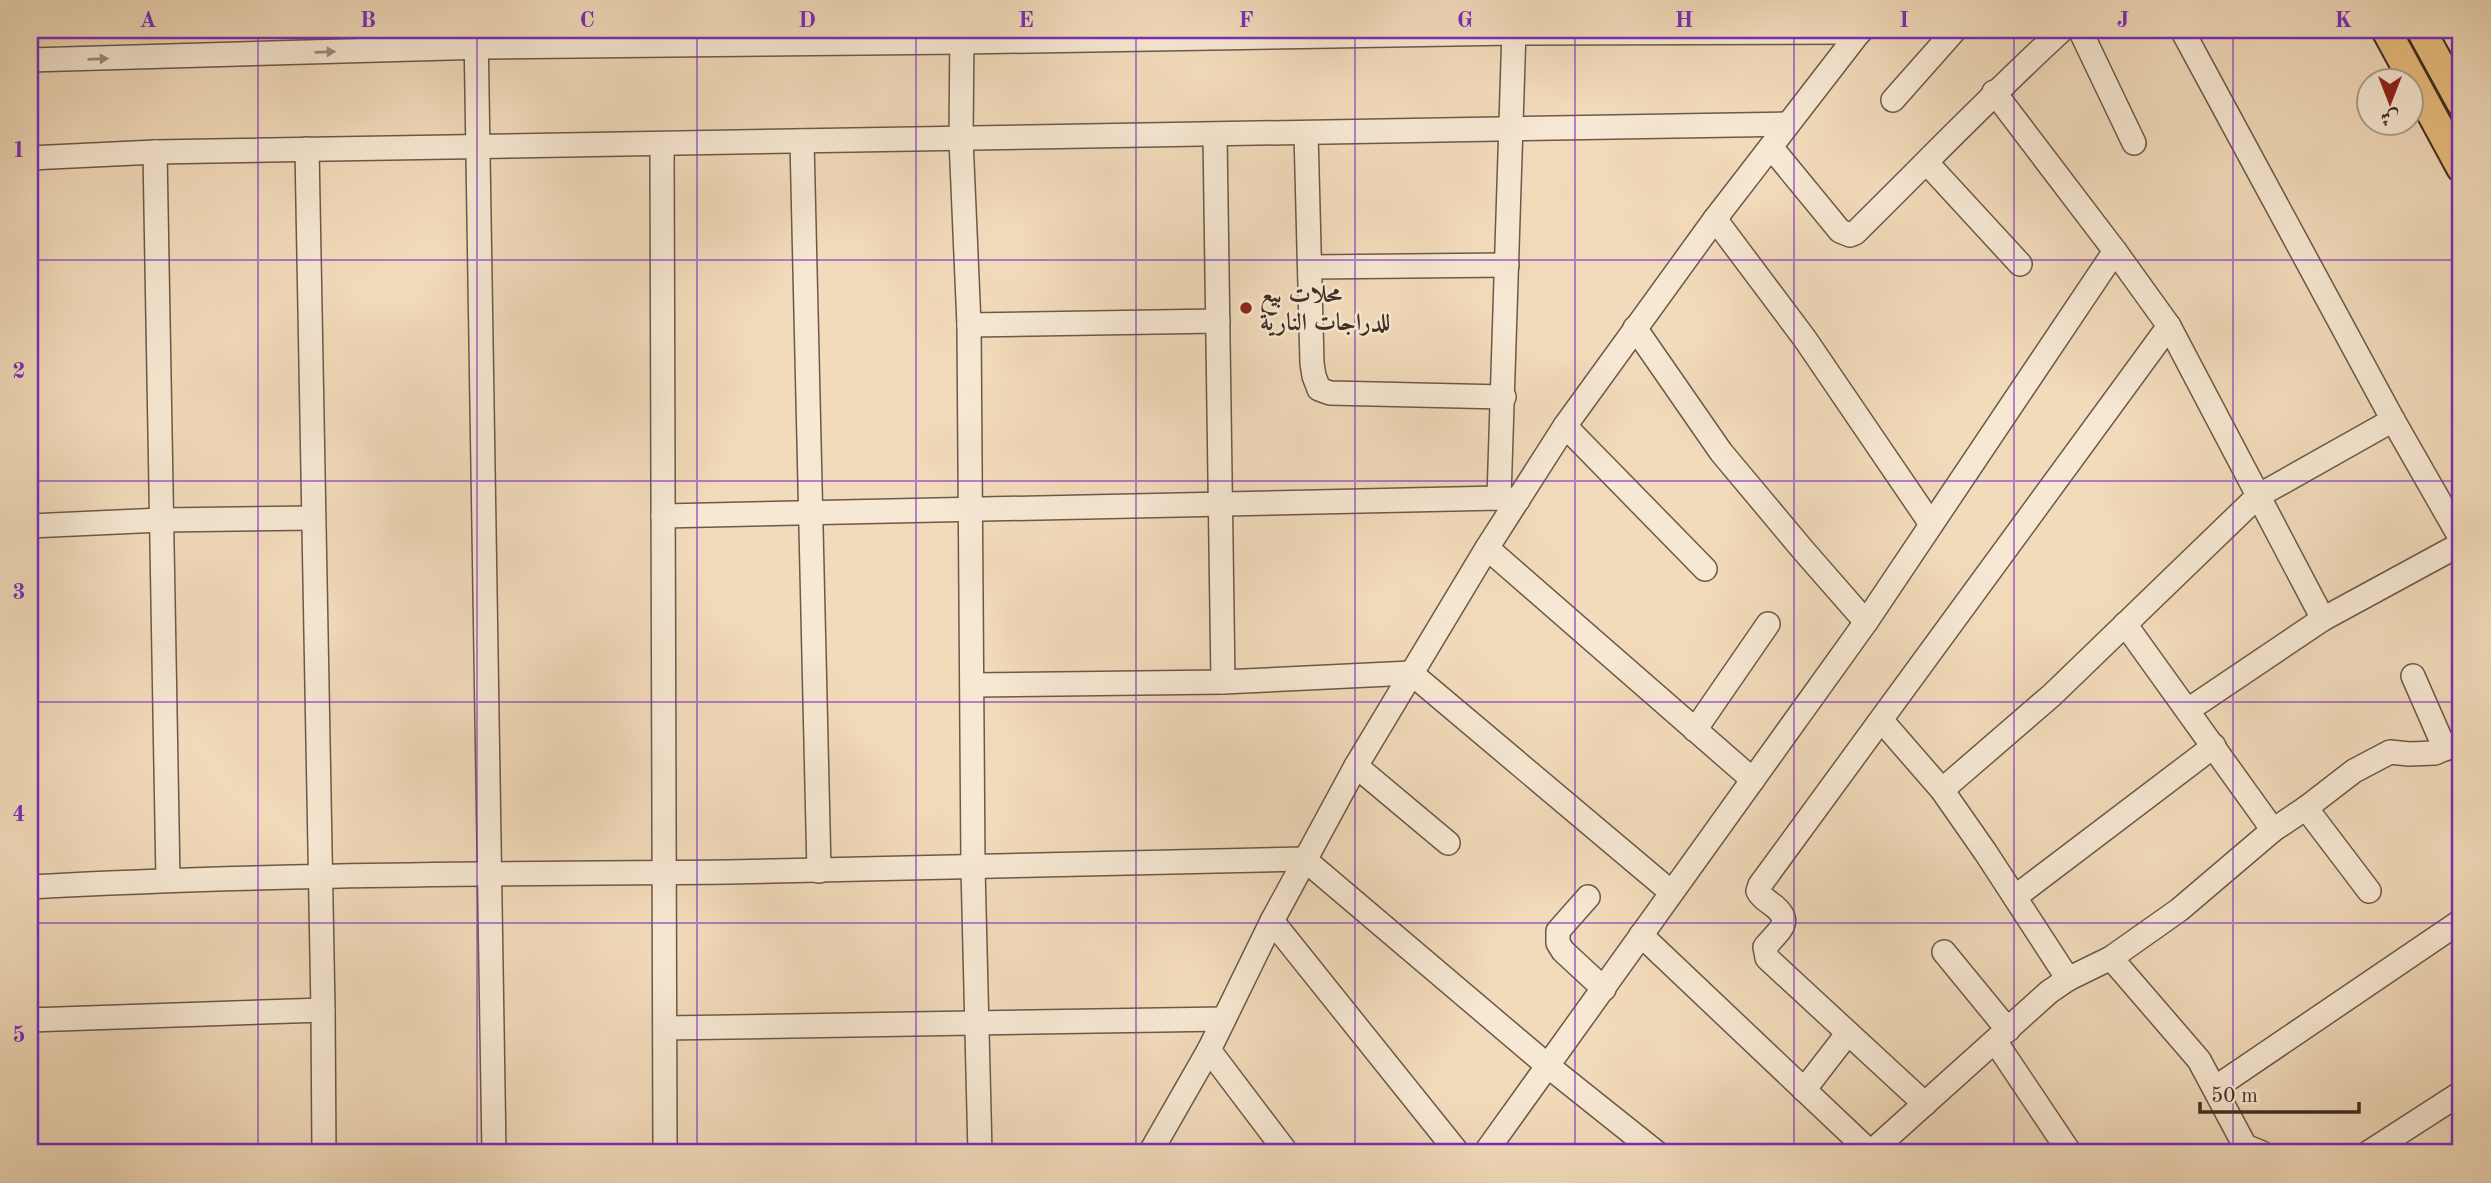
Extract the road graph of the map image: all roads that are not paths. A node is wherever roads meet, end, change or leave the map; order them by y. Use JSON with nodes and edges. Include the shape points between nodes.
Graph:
{"nodes":[{"id":1,"x":1955,"y":30,"type":"edge"},
{"id":2,"x":2062,"y":30,"type":"edge"},
{"id":3,"x":2080,"y":30,"type":"edge"},
{"id":4,"x":2182,"y":30,"type":"edge"},
{"id":5,"x":2386,"y":30,"type":"edge"},
{"id":6,"x":2421,"y":30,"type":"edge"},
{"id":7,"x":1514,"y":31,"type":"edge"},
{"id":8,"x":1860,"y":31,"type":"edge"},
{"id":9,"x":963,"y":36,"type":"edge"},
{"id":10,"x":476,"y":39,"type":"edge"},
{"id":11,"x":30,"y":61,"type":"edge"},
{"id":12,"x":1994,"y":92,"type":"junction"},
{"id":13,"x":1893,"y":100,"type":"dead end"},
{"id":14,"x":2461,"y":103,"type":"edge"},
{"id":15,"x":1788,"y":124,"type":"junction"},
{"id":16,"x":1511,"y":130,"type":"junction"},
{"id":17,"x":1306,"y":133,"type":"junction"},
{"id":18,"x":1216,"y":135,"type":"junction"},
{"id":19,"x":961,"y":139,"type":"junction"},
{"id":20,"x":802,"y":141,"type":"junction"},
{"id":21,"x":2134,"y":143,"type":"dead end"},
{"id":22,"x":662,"y":144,"type":"junction"},
{"id":23,"x":477,"y":147,"type":"junction"},
{"id":24,"x":1771,"y":148,"type":"junction"},
{"id":25,"x":307,"y":149,"type":"junction"},
{"id":26,"x":155,"y":152,"type":"junction"},
{"id":27,"x":30,"y":158,"type":"edge"},
{"id":28,"x":1927,"y":163,"type":"junction"},
{"id":29,"x":2461,"y":168,"type":"edge"},
{"id":30,"x":1716,"y":219,"type":"junction"},
{"id":31,"x":2115,"y":251,"type":"junction"},
{"id":32,"x":2020,"y":264,"type":"dead end"},
{"id":33,"x":1507,"y":265,"type":"junction"},
{"id":34,"x":1310,"y":267,"type":"junction"},
{"id":35,"x":1218,"y":321,"type":"junction"},
{"id":36,"x":969,"y":325,"type":"junction"},
{"id":37,"x":2169,"y":326,"type":"junction"},
{"id":38,"x":1635,"y":328,"type":"junction"},
{"id":39,"x":1503,"y":397,"type":"junction"},
{"id":40,"x":2393,"y":420,"type":"junction"},
{"id":41,"x":1565,"y":426,"type":"junction"},
{"id":42,"x":2258,"y":496,"type":"junction"},
{"id":43,"x":1508,"y":499,"type":"junction"},
{"id":44,"x":1221,"y":504,"type":"junction"},
{"id":45,"x":970,"y":509,"type":"junction"},
{"id":46,"x":810,"y":513,"type":"junction"},
{"id":47,"x":663,"y":516,"type":"junction"},
{"id":48,"x":313,"y":518,"type":"junction"},
{"id":49,"x":161,"y":520,"type":"junction"},
{"id":50,"x":1931,"y":524,"type":"junction"},
{"id":51,"x":30,"y":526,"type":"edge"},
{"id":52,"x":2461,"y":541,"type":"edge"},
{"id":53,"x":1487,"y":548,"type":"junction"},
{"id":54,"x":1705,"y":569,"type":"dead end"},
{"id":55,"x":2323,"y":619,"type":"junction"},
{"id":56,"x":1866,"y":622,"type":"junction"},
{"id":57,"x":1768,"y":624,"type":"dead end"},
{"id":58,"x":2125,"y":624,"type":"junction"},
{"id":59,"x":1411,"y":673,"type":"junction"},
{"id":60,"x":2413,"y":676,"type":"dead end"},
{"id":61,"x":1223,"y":682,"type":"junction"},
{"id":62,"x":972,"y":685,"type":"junction"},
{"id":63,"x":2188,"y":710,"type":"junction"},
{"id":64,"x":1882,"y":721,"type":"junction"},
{"id":65,"x":1695,"y":730,"type":"junction"},
{"id":66,"x":2453,"y":745,"type":"edge"},
{"id":67,"x":2214,"y":746,"type":"junction"},
{"id":68,"x":1356,"y":766,"type":"junction"},
{"id":69,"x":1753,"y":780,"type":"junction"},
{"id":70,"x":1942,"y":790,"type":"junction"},
{"id":71,"x":2306,"y":808,"type":"junction"},
{"id":72,"x":2273,"y":830,"type":"junction"},
{"id":73,"x":1448,"y":843,"type":"dead end"},
{"id":74,"x":1304,"y":859,"type":"junction"},
{"id":75,"x":973,"y":868,"type":"junction"},
{"id":76,"x":819,"y":870,"type":"junction"},
{"id":77,"x":491,"y":872,"type":"junction"},
{"id":78,"x":664,"y":872,"type":"junction"},
{"id":79,"x":319,"y":877,"type":"junction"},
{"id":80,"x":167,"y":880,"type":"junction"},
{"id":81,"x":30,"y":887,"type":"edge"},
{"id":82,"x":2369,"y":891,"type":"dead end"},
{"id":83,"x":1671,"y":892,"type":"junction"},
{"id":84,"x":1588,"y":897,"type":"dead end"},
{"id":85,"x":2015,"y":897,"type":"junction"},
{"id":86,"x":1272,"y":921,"type":"junction"},
{"id":87,"x":2461,"y":921,"type":"edge"},
{"id":88,"x":1641,"y":935,"type":"junction"},
{"id":89,"x":1944,"y":952,"type":"dead end"},
{"id":90,"x":2111,"y":958,"type":"junction"},
{"id":91,"x":2068,"y":979,"type":"junction"},
{"id":92,"x":1604,"y":989,"type":"junction"},
{"id":93,"x":323,"y":1010,"type":"junction"},
{"id":94,"x":1224,"y":1019,"type":"junction"},
{"id":95,"x":30,"y":1020,"type":"edge"},
{"id":96,"x":978,"y":1023,"type":"junction"},
{"id":97,"x":665,"y":1028,"type":"junction"},
{"id":98,"x":1848,"y":1033,"type":"junction"},
{"id":99,"x":2001,"y":1035,"type":"junction"},
{"id":100,"x":1209,"y":1050,"type":"junction"},
{"id":101,"x":1548,"y":1066,"type":"junction"},
{"id":102,"x":2214,"y":1088,"type":"junction"},
{"id":103,"x":1804,"y":1090,"type":"junction"},
{"id":104,"x":2461,"y":1093,"type":"edge"},
{"id":105,"x":1925,"y":1104,"type":"junction"},
{"id":106,"x":324,"y":1153,"type":"edge"},
{"id":107,"x":494,"y":1153,"type":"edge"},
{"id":108,"x":665,"y":1153,"type":"edge"},
{"id":109,"x":980,"y":1153,"type":"edge"},
{"id":110,"x":1150,"y":1153,"type":"edge"},
{"id":111,"x":1287,"y":1153,"type":"edge"},
{"id":112,"x":1458,"y":1153,"type":"edge"},
{"id":113,"x":1485,"y":1153,"type":"edge"},
{"id":114,"x":1657,"y":1153,"type":"edge"},
{"id":115,"x":1871,"y":1153,"type":"edge"},
{"id":116,"x":2070,"y":1153,"type":"edge"},
{"id":117,"x":2262,"y":1153,"type":"edge"},
{"id":118,"x":2368,"y":1153,"type":"edge"}],
"edges":[{"from":1,"to":13,"type":"street"},
{"from":2,"to":12,"type":"street"},
{"from":3,"to":21,"type":"street"},
{"from":4,"to":40,"type":"street"},
{"from":5,"to":29,"type":"main road"},
{"from":6,"to":14,"type":"main road"},
{"from":7,"to":8,"type":"street"},
{"from":7,"to":9,"type":"street"},
{"from":7,"to":16,"type":"street"},
{"from":8,"to":15,"type":"street"},
{"from":9,"to":10,"type":"street"},
{"from":9,"to":19,"type":"street"},
{"from":11,"to":10,"type":"street","one_way":true},
{"from":10,"to":23,"type":"street"},
{"from":12,"to":28,"type":"street"},
{"from":12,"to":31,"type":"street"},
{"from":15,"to":16,"type":"street"},
{"from":15,"to":24,"type":"street"},
{"from":16,"to":17,"type":"street"},
{"from":16,"to":33,"type":"street"},
{"from":17,"to":18,"type":"street"},
{"from":17,"to":34,"type":"street"},
{"from":18,"to":19,"type":"street"},
{"from":18,"to":35,"type":"street"},
{"from":19,"to":20,"type":"street"},
{"from":19,"to":36,"type":"street"},
{"from":20,"to":22,"type":"street"},
{"from":20,"to":46,"type":"street"},
{"from":22,"to":23,"type":"street"},
{"from":22,"to":47,"type":"street"},
{"from":23,"to":25,"type":"street"},
{"from":23,"to":77,"type":"street"},
{"from":24,"to":28,"type":"street","via":[[1840,231],[1850,235]]},
{"from":24,"to":30,"type":"street"},
{"from":25,"to":26,"type":"street"},
{"from":25,"to":48,"type":"street"},
{"from":26,"to":27,"type":"street"},
{"from":26,"to":49,"type":"street"},
{"from":28,"to":32,"type":"street"},
{"from":30,"to":38,"type":"street"},
{"from":30,"to":50,"type":"street","via":[[1805,339]]},
{"from":31,"to":37,"type":"street"},
{"from":31,"to":50,"type":"street"},
{"from":33,"to":34,"type":"street"},
{"from":33,"to":39,"type":"street"},
{"from":34,"to":39,"type":"street","via":[[1312,363],[1319,389]]},
{"from":35,"to":36,"type":"street"},
{"from":35,"to":44,"type":"street"},
{"from":36,"to":45,"type":"street"},
{"from":37,"to":42,"type":"street"},
{"from":37,"to":64,"type":"street"},
{"from":38,"to":41,"type":"street"},
{"from":38,"to":56,"type":"street","via":[[1721,452]]},
{"from":39,"to":43,"type":"street"},
{"from":40,"to":42,"type":"street"},
{"from":40,"to":52,"type":"street"},
{"from":41,"to":43,"type":"street"},
{"from":41,"to":54,"type":"street"},
{"from":42,"to":55,"type":"street"},
{"from":42,"to":58,"type":"street"},
{"from":43,"to":44,"type":"street"},
{"from":43,"to":53,"type":"street"},
{"from":44,"to":45,"type":"street"},
{"from":44,"to":61,"type":"street"},
{"from":45,"to":46,"type":"street"},
{"from":45,"to":62,"type":"street"},
{"from":46,"to":47,"type":"street"},
{"from":46,"to":76,"type":"street"},
{"from":47,"to":78,"type":"street"},
{"from":48,"to":49,"type":"street"},
{"from":48,"to":79,"type":"street"},
{"from":49,"to":51,"type":"street"},
{"from":49,"to":80,"type":"street"},
{"from":50,"to":56,"type":"street"},
{"from":52,"to":55,"type":"street"},
{"from":53,"to":59,"type":"street"},
{"from":53,"to":65,"type":"street"},
{"from":55,"to":63,"type":"street"},
{"from":56,"to":69,"type":"street"},
{"from":57,"to":65,"type":"street"},
{"from":58,"to":63,"type":"street"},
{"from":58,"to":70,"type":"street","via":[[2052,695]]},
{"from":59,"to":61,"type":"street"},
{"from":59,"to":68,"type":"street"},
{"from":59,"to":83,"type":"street"},
{"from":60,"to":66,"type":"street"},
{"from":61,"to":62,"type":"street"},
{"from":62,"to":75,"type":"street"},
{"from":63,"to":67,"type":"street"},
{"from":64,"to":70,"type":"street"},
{"from":64,"to":98,"type":"street","via":[[1758,891],[1785,918],[1784,926],[1765,947],[1767,958]]},
{"from":65,"to":69,"type":"street"},
{"from":66,"to":71,"type":"street","via":[[2423,754],[2390,752],[2378,757]]},
{"from":67,"to":72,"type":"street"},
{"from":67,"to":85,"type":"street"},
{"from":68,"to":73,"type":"street"},
{"from":68,"to":74,"type":"street"},
{"from":69,"to":83,"type":"street"},
{"from":70,"to":85,"type":"street"},
{"from":71,"to":72,"type":"street"},
{"from":71,"to":82,"type":"street"},
{"from":72,"to":90,"type":"street","via":[[2179,910]]},
{"from":74,"to":75,"type":"street"},
{"from":74,"to":86,"type":"street"},
{"from":74,"to":101,"type":"street"},
{"from":75,"to":76,"type":"street"},
{"from":75,"to":96,"type":"street"},
{"from":76,"to":78,"type":"street"},
{"from":77,"to":78,"type":"street"},
{"from":77,"to":79,"type":"street"},
{"from":77,"to":107,"type":"street"},
{"from":78,"to":97,"type":"street"},
{"from":79,"to":80,"type":"street"},
{"from":79,"to":93,"type":"street"},
{"from":80,"to":81,"type":"street"},
{"from":83,"to":88,"type":"street"},
{"from":84,"to":92,"type":"street","via":[[1557,938],[1563,951]]},
{"from":85,"to":91,"type":"street"},
{"from":86,"to":94,"type":"street"},
{"from":86,"to":112,"type":"street"},
{"from":87,"to":102,"type":"street"},
{"from":88,"to":92,"type":"street"},
{"from":88,"to":103,"type":"street"},
{"from":89,"to":99,"type":"street"},
{"from":90,"to":91,"type":"street"},
{"from":90,"to":102,"type":"street","via":[[2199,1060]]},
{"from":91,"to":99,"type":"street"},
{"from":92,"to":101,"type":"street"},
{"from":93,"to":95,"type":"street"},
{"from":93,"to":106,"type":"street"},
{"from":94,"to":96,"type":"street"},
{"from":94,"to":100,"type":"street"},
{"from":96,"to":97,"type":"street"},
{"from":96,"to":109,"type":"street"},
{"from":97,"to":108,"type":"street"},
{"from":98,"to":103,"type":"street"},
{"from":98,"to":105,"type":"street"},
{"from":99,"to":105,"type":"street"},
{"from":99,"to":116,"type":"street"},
{"from":100,"to":110,"type":"street"},
{"from":100,"to":111,"type":"street"},
{"from":101,"to":113,"type":"street"},
{"from":101,"to":114,"type":"street"},
{"from":102,"to":117,"type":"street","via":[[2245,1146]]},
{"from":103,"to":115,"type":"street"},
{"from":104,"to":118,"type":"street"},
{"from":105,"to":115,"type":"street"}]}
